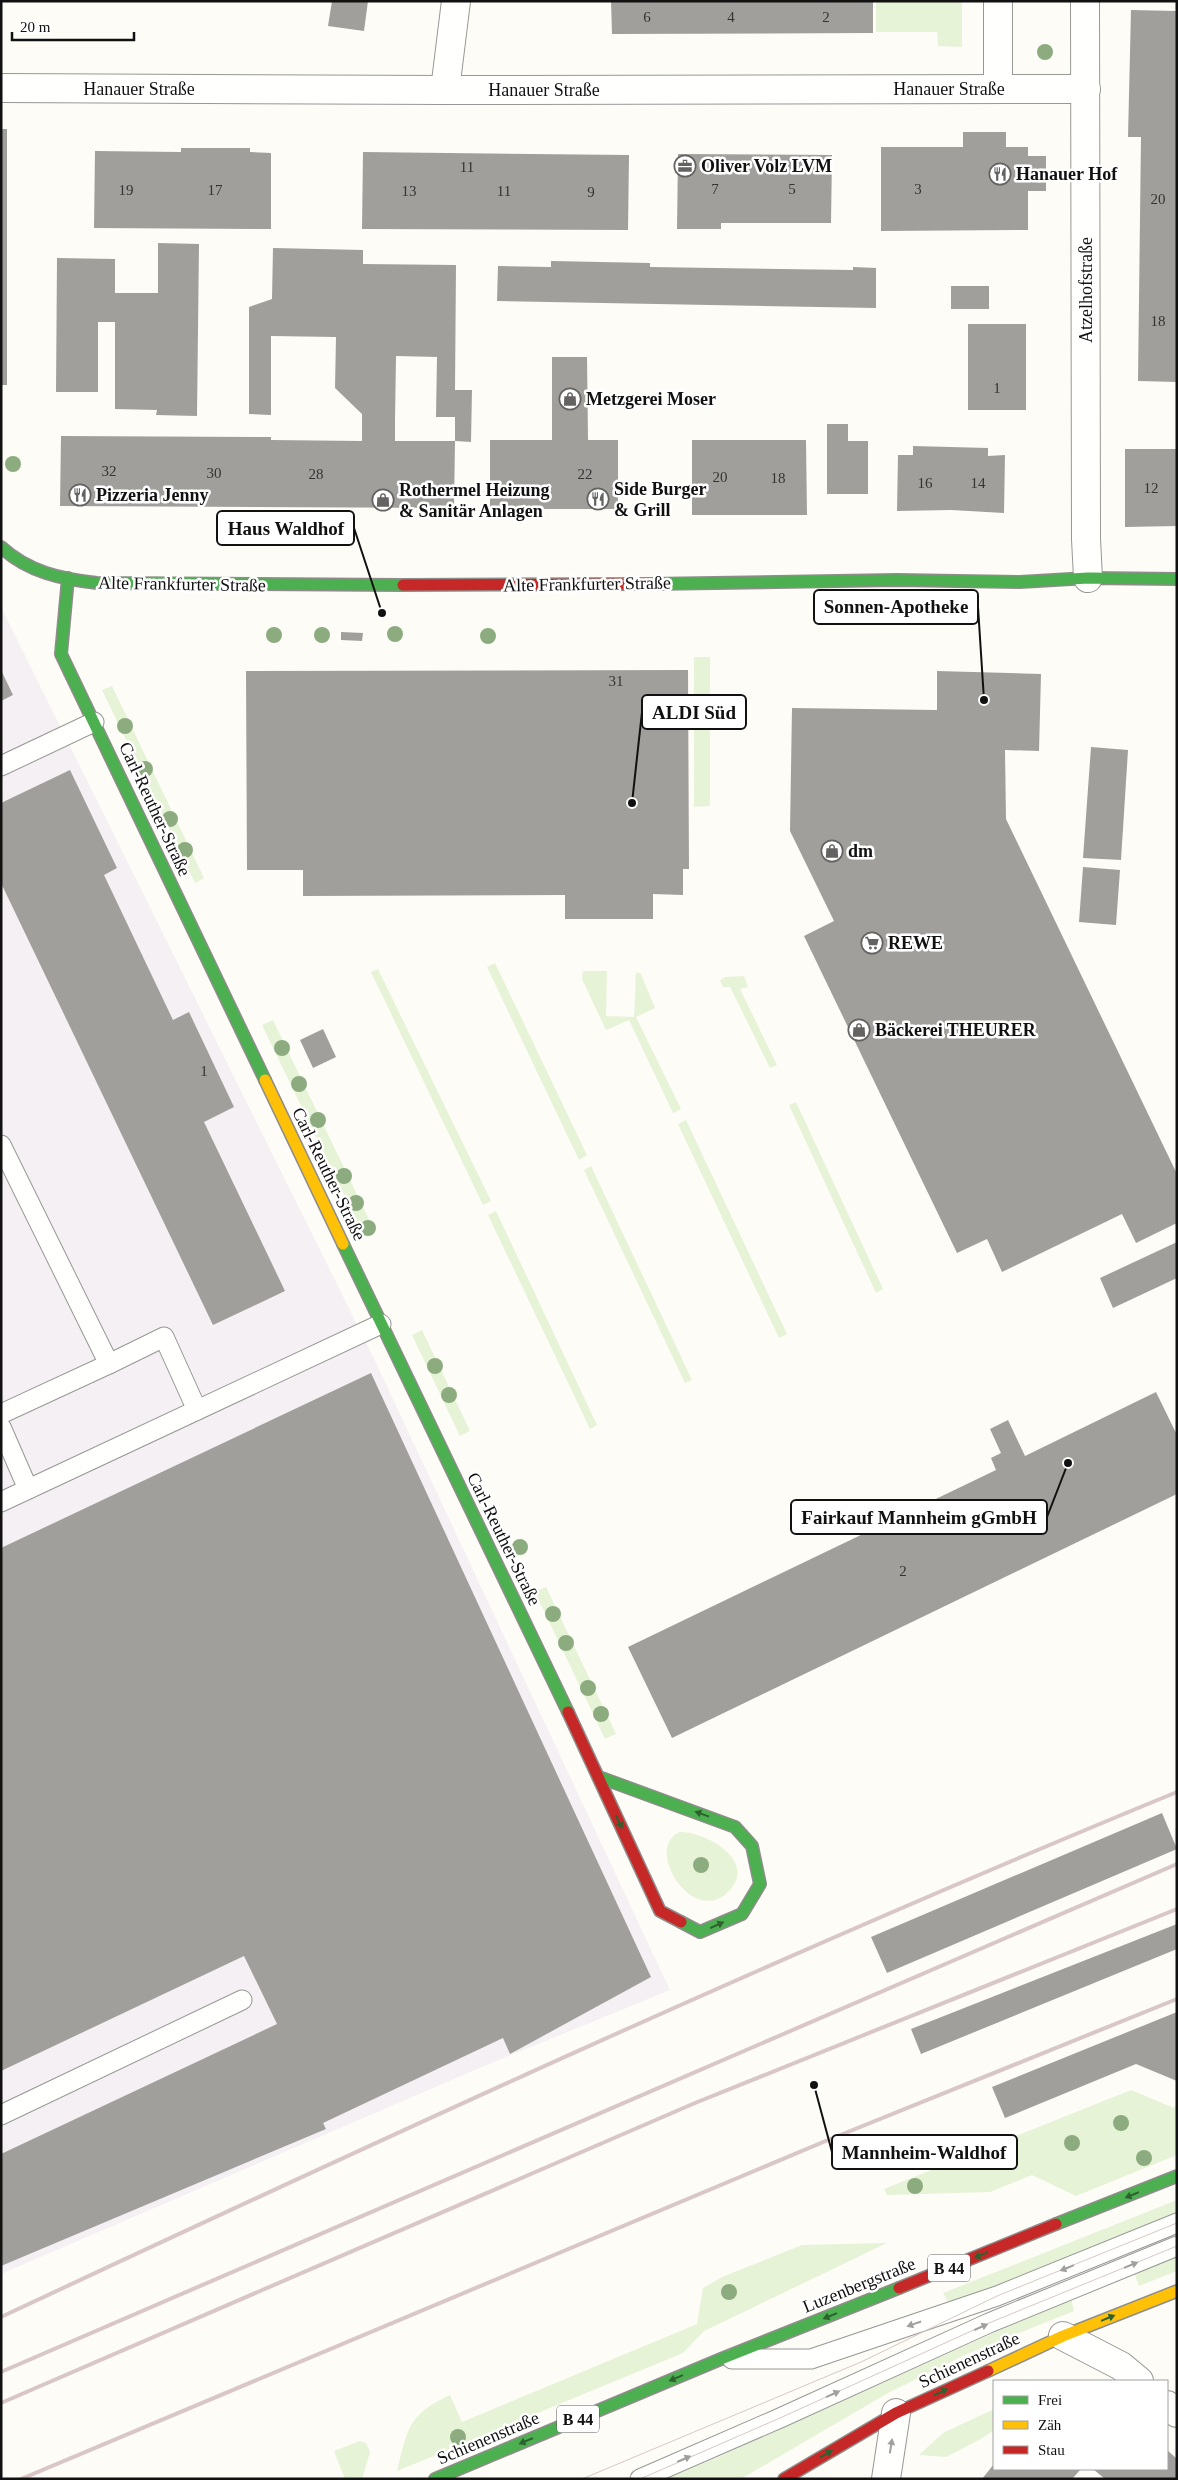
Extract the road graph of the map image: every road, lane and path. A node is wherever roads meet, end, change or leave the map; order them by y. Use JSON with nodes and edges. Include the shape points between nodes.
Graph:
{"nodes":[{"id":1,"x":456,"y":1,"type":"edge"},
{"id":2,"x":998,"y":1,"type":"edge"},
{"id":3,"x":1086,"y":1,"type":"edge"},
{"id":4,"x":1,"y":88,"type":"edge"},
{"id":5,"x":998,"y":88,"type":"junction"},
{"id":6,"x":1086,"y":89,"type":"junction"},
{"id":7,"x":445,"y":90,"type":"junction"},
{"id":8,"x":4,"y":554,"type":"edge"},
{"id":9,"x":68,"y":578,"type":"junction"},
{"id":10,"x":1088,"y":578,"type":"junction"},
{"id":11,"x":1177,"y":579,"type":"edge"},
{"id":12,"x":94,"y":722,"type":"junction"},
{"id":13,"x":1,"y":766,"type":"edge"},
{"id":14,"x":1,"y":1145,"type":"edge"},
{"id":15,"x":381,"y":1324,"type":"junction"},
{"id":16,"x":109,"y":1364,"type":"junction"},
{"id":17,"x":197,"y":1410,"type":"junction"},
{"id":18,"x":1,"y":1414,"type":"edge"},
{"id":19,"x":1,"y":1427,"type":"edge"},
{"id":20,"x":28,"y":1490,"type":"junction"},
{"id":21,"x":1,"y":1502,"type":"edge"},
{"id":22,"x":599,"y":1777,"type":"junction"},
{"id":23,"x":242,"y":2000,"type":"dead end"},
{"id":24,"x":1,"y":2115,"type":"edge"},
{"id":25,"x":1177,"y":2176,"type":"edge"},
{"id":26,"x":1177,"y":2223,"type":"edge"},
{"id":27,"x":1177,"y":2246,"type":"edge"},
{"id":28,"x":1177,"y":2291,"type":"edge"},
{"id":29,"x":1063,"y":2336,"type":"junction"},
{"id":30,"x":721,"y":2360,"type":"junction"},
{"id":31,"x":1138,"y":2380,"type":"edge"},
{"id":32,"x":896,"y":2413,"type":"junction"},
{"id":33,"x":435,"y":2479,"type":"edge"},
{"id":34,"x":640,"y":2479,"type":"edge"},
{"id":35,"x":784,"y":2479,"type":"edge"},
{"id":36,"x":886,"y":2479,"type":"edge"}],
"edges":[{"from":1,"to":7,"type":"street"},
{"from":2,"to":5,"type":"street"},
{"from":3,"to":6,"type":"street","name":"Atzelhofstraße"},
{"from":4,"to":7,"type":"street","name":"Hanauer Straße"},
{"from":5,"to":6,"type":"street","name":"Hanauer Straße"},
{"from":5,"to":7,"type":"street","name":"Hanauer Straße"},
{"from":6,"to":10,"type":"street","name":"Atzelhofstraße"},
{"from":8,"to":9,"type":"street","name":"Alte Frankfurter Straße","via":[[39,570]]},
{"from":9,"to":10,"type":"street","name":"Alte Frankfurter Straße","via":[[111,584],[282,586],[897,580],[1020,582]]},
{"from":9,"to":12,"type":"street","name":"Carl-Reuther-Straße","via":[[61,654]]},
{"from":10,"to":11,"type":"street","name":"Alte Frankfurter Straße"},
{"from":12,"to":13,"type":"lane"},
{"from":12,"to":15,"type":"street","name":"Carl-Reuther-Straße"},
{"from":14,"to":16,"type":"lane"},
{"from":15,"to":17,"type":"lane"},
{"from":15,"to":22,"type":"street","name":"Carl-Reuther-Straße"},
{"from":16,"to":17,"type":"lane","via":[[164,1337]]},
{"from":16,"to":18,"type":"lane"},
{"from":17,"to":20,"type":"lane"},
{"from":19,"to":20,"type":"lane"},
{"from":20,"to":21,"type":"lane"},
{"from":22,"to":22,"type":"street","name":"Carl-Reuther-Straße","one_way":true,"via":[[660,1911],[700,1932],[742,1914],[760,1884],[752,1846],[735,1826]]},
{"from":23,"to":24,"type":"lane"},
{"from":25,"to":30,"type":"street","name":"Luzenbergstraße","number":"B 44","one_way":true},
{"from":26,"to":30,"type":"lane","one_way":true,"via":[[997,2296],[811,2359]]},
{"from":34,"to":27,"type":"lane","one_way":true,"via":[[988,2323]]},
{"from":29,"to":28,"type":"street","name":"Schienenstraße","one_way":true},
{"from":29,"to":31,"type":"street","via":[[1122,2366]]},
{"from":32,"to":29,"type":"street","name":"Schienenstraße","one_way":true},
{"from":30,"to":33,"type":"street","name":"Schienenstraße","number":"B 44","one_way":true},
{"from":35,"to":32,"type":"street","name":"Schienenstraße","one_way":true},
{"from":36,"to":32,"type":"street","one_way":true}]}
